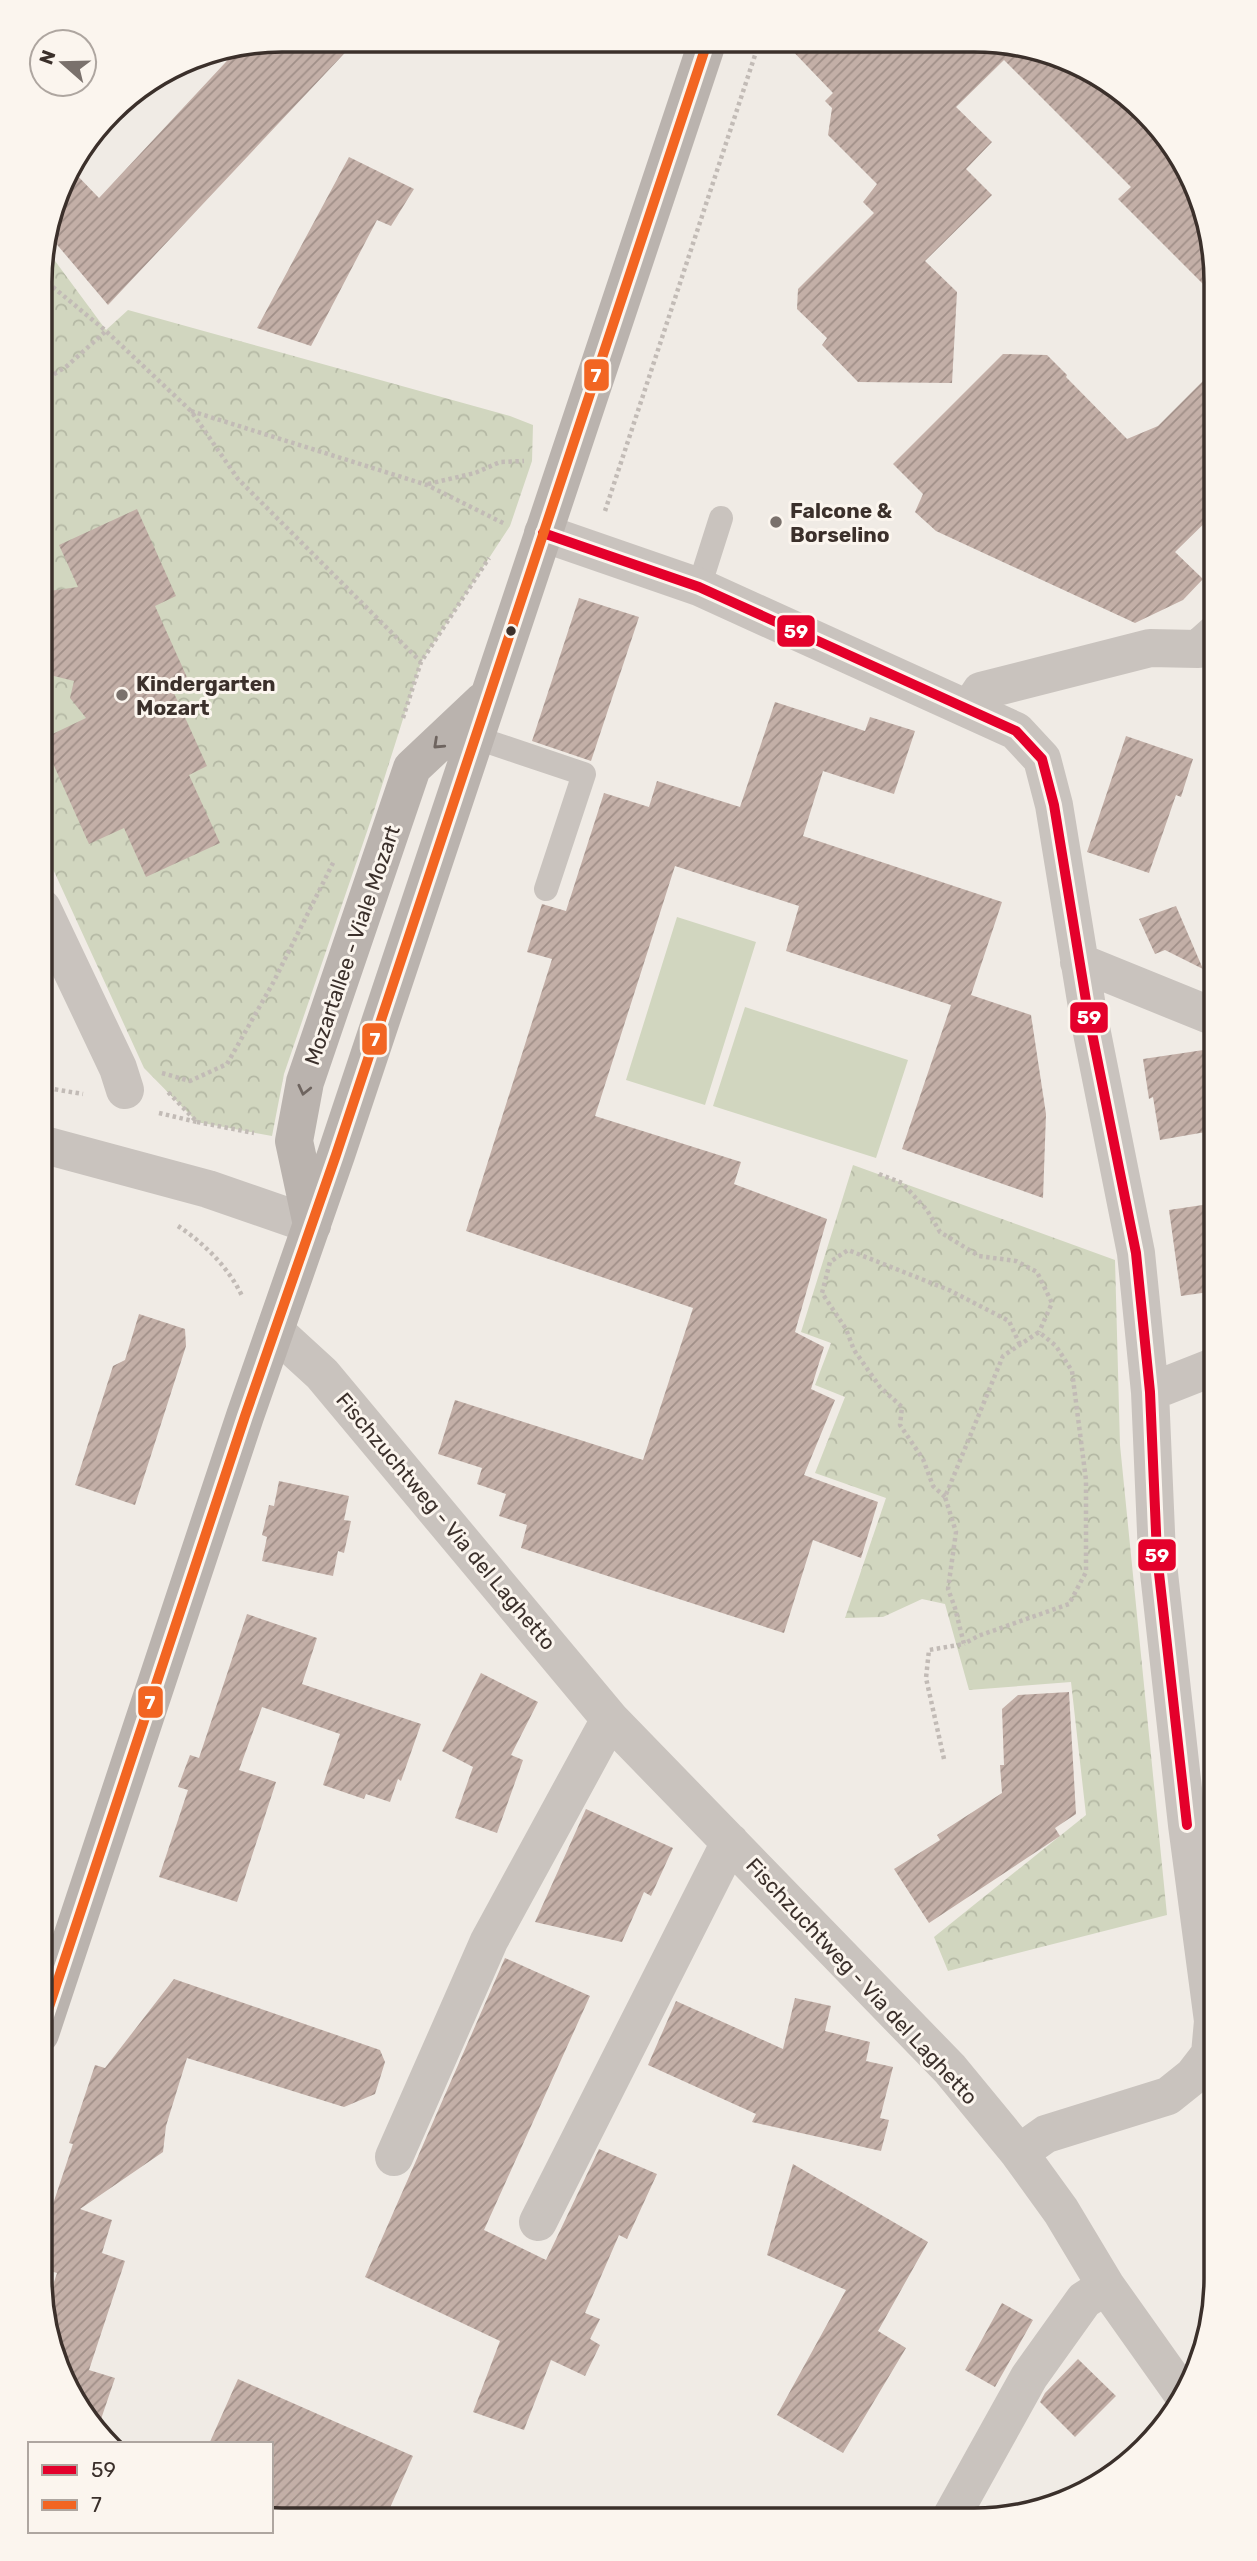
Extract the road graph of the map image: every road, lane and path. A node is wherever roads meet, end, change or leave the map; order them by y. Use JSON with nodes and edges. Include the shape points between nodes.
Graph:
{"nodes":[{"id":1,"x":704,"y":52,"type":"edge"},
{"id":2,"x":756,"y":52,"type":"edge"},
{"id":3,"x":53,"y":287,"type":"edge"},
{"id":4,"x":106,"y":331,"type":"junction"},
{"id":5,"x":53,"y":375,"type":"edge"},
{"id":6,"x":191,"y":411,"type":"junction"},
{"id":7,"x":532,"y":461,"type":"dead end"},
{"id":8,"x":427,"y":485,"type":"junction"},
{"id":9,"x":603,"y":517,"type":"dead end"},
{"id":10,"x":721,"y":518,"type":"dead end"},
{"id":11,"x":526,"y":530,"type":"junction"},
{"id":12,"x":699,"y":587,"type":"junction"},
{"id":13,"x":1204,"y":617,"type":"edge"},
{"id":14,"x":1204,"y":644,"type":"edge"},
{"id":15,"x":1150,"y":649,"type":"junction"},
{"id":16,"x":421,"y":662,"type":"dead end"},
{"id":17,"x":487,"y":697,"type":"junction"},
{"id":18,"x":969,"y":709,"type":"junction"},
{"id":19,"x":474,"y":737,"type":"junction"},
{"id":20,"x":339,"y":853,"type":"dead end"},
{"id":21,"x":546,"y":889,"type":"dead end"},
{"id":22,"x":53,"y":930,"type":"edge"},
{"id":23,"x":1079,"y":962,"type":"junction"},
{"id":24,"x":1204,"y":1013,"type":"edge"},
{"id":25,"x":140,"y":1080,"type":"joint"},
{"id":26,"x":53,"y":1147,"type":"edge"},
{"id":27,"x":879,"y":1174,"type":"dead end"},
{"id":28,"x":175,"y":1224,"type":"dead end"},
{"id":29,"x":312,"y":1225,"type":"junction"},
{"id":30,"x":244,"y":1301,"type":"dead end"},
{"id":31,"x":275,"y":1331,"type":"junction"},
{"id":32,"x":1039,"y":1332,"type":"junction"},
{"id":33,"x":1020,"y":1345,"type":"junction"},
{"id":34,"x":1204,"y":1371,"type":"edge"},
{"id":35,"x":1150,"y":1392,"type":"junction"},
{"id":36,"x":945,"y":1497,"type":"junction"},
{"id":37,"x":964,"y":1644,"type":"junction"},
{"id":38,"x":610,"y":1718,"type":"junction"},
{"id":39,"x":944,"y":1759,"type":"dead end"},
{"id":40,"x":1202,"y":1822,"type":"edge"},
{"id":41,"x":730,"y":1842,"type":"junction"},
{"id":42,"x":1204,"y":1858,"type":"edge"},
{"id":43,"x":52,"y":1998,"type":"edge"},
{"id":44,"x":1204,"y":2062,"type":"edge"},
{"id":45,"x":1019,"y":2153,"type":"junction"},
{"id":46,"x":394,"y":2157,"type":"dead end"},
{"id":47,"x":538,"y":2222,"type":"dead end"},
{"id":48,"x":1106,"y":2286,"type":"junction"},
{"id":49,"x":1177,"y":2387,"type":"edge"},
{"id":50,"x":956,"y":2508,"type":"edge"}],
"edges":[{"from":1,"to":11,"type":"street","name":"Mozartallee - Viale Mozart"},
{"from":2,"to":9,"type":"path"},
{"from":3,"to":4,"type":"path"},
{"from":4,"to":5,"type":"path"},
{"from":4,"to":6,"type":"path"},
{"from":6,"to":8,"type":"path"},
{"from":6,"to":16,"type":"path","via":[[238,479]]},
{"from":7,"to":8,"type":"path","via":[[500,462]]},
{"from":8,"to":11,"type":"path"},
{"from":10,"to":12,"type":"lane"},
{"from":11,"to":12,"type":"street"},
{"from":11,"to":17,"type":"street","name":"Mozartallee - Viale Mozart"},
{"from":12,"to":18,"type":"street"},
{"from":13,"to":15,"type":"street"},
{"from":14,"to":15,"type":"street","via":[[1198,649]]},
{"from":15,"to":18,"type":"street","via":[[981,691]]},
{"from":17,"to":19,"type":"street","name":"Mozartallee - Viale Mozart"},
{"from":17,"to":29,"type":"street","name":"Mozartallee - Viale Mozart","one_way":true,"via":[[412,768],[305,1082],[293,1141]]},
{"from":18,"to":23,"type":"street","via":[[1016,731],[1042,759],[1054,805]]},
{"from":19,"to":21,"type":"lane","via":[[584,774]]},
{"from":19,"to":29,"type":"street","name":"Mozartallee - Viale Mozart"},
{"from":20,"to":25,"type":"path","via":[[227,1064],[190,1081]]},
{"from":22,"to":25,"type":"street","via":[[118,1068]]},
{"from":23,"to":24,"type":"street"},
{"from":23,"to":35,"type":"street","via":[[1136,1252]]},
{"from":26,"to":29,"type":"street","via":[[208,1189]]},
{"from":27,"to":32,"type":"path","via":[[902,1183],[928,1210],[940,1232],[959,1244],[979,1256],[1016,1261],[1037,1272],[1052,1303]]},
{"from":28,"to":30,"type":"path","via":[[197,1238],[234,1281]]},
{"from":29,"to":31,"type":"street","name":"Mozartallee - Viale Mozart"},
{"from":31,"to":38,"type":"street","name":"Fischzuchtweg - Via del Laghetto","via":[[322,1374]]},
{"from":31,"to":43,"type":"street","name":"Mozartallee - Viale Mozart"},
{"from":32,"to":33,"type":"path"},
{"from":32,"to":37,"type":"path","via":[[1056,1346],[1072,1371],[1086,1480],[1086,1572],[1069,1604]]},
{"from":33,"to":36,"type":"path","via":[[1003,1356]]},
{"from":33,"to":36,"type":"path","via":[[1009,1321],[949,1290],[848,1250],[830,1262],[822,1293],[860,1359],[902,1407],[900,1424],[923,1459],[933,1486]]},
{"from":34,"to":35,"type":"street"},
{"from":35,"to":40,"type":"street","via":[[1157,1555]]},
{"from":36,"to":37,"type":"path","via":[[956,1532],[948,1589]]},
{"from":37,"to":39,"type":"path","via":[[929,1650],[926,1678]]},
{"from":38,"to":41,"type":"street","name":"Fischzuchtweg - Via del Laghetto"},
{"from":38,"to":46,"type":"street","via":[[489,1941]]},
{"from":40,"to":42,"type":"street"},
{"from":41,"to":45,"type":"street","name":"Fischzuchtweg - Via del Laghetto","via":[[950,2069]]},
{"from":41,"to":47,"type":"street","name":"Fischzuchtweg - Via del Laghetto"},
{"from":44,"to":45,"type":"street","via":[[1168,2096],[1046,2134]]},
{"from":45,"to":48,"type":"street","name":"Fischzuchtweg - Via del Laghetto","via":[[1070,2223]]},
{"from":48,"to":49,"type":"street","name":"Fischzuchtweg - Via del Laghetto"},
{"from":48,"to":50,"type":"street","via":[[1084,2300],[1029,2377]]}]}
